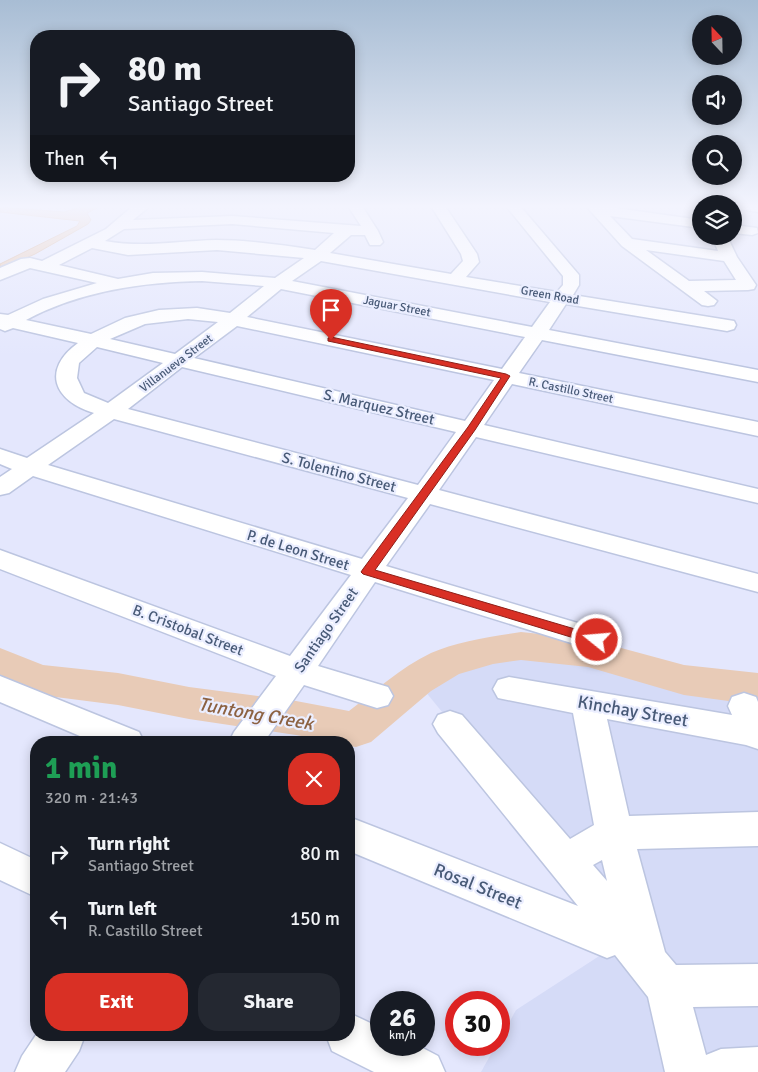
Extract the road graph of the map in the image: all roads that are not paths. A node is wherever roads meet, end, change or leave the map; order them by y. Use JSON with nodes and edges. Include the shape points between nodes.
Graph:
{"nodes":[{"id":1,"x":64,"y":256,"type":"edge"},
{"id":2,"x":313,"y":256,"type":"edge"},
{"id":3,"x":327,"y":256,"type":"edge"},
{"id":4,"x":376,"y":256,"type":"edge"},
{"id":5,"x":470,"y":256,"type":"edge"},
{"id":6,"x":554,"y":256,"type":"edge"},
{"id":7,"x":645,"y":256,"type":"edge"},
{"id":8,"x":722,"y":256,"type":"edge"},
{"id":9,"x":729,"y":257,"type":"joint"},
{"id":10,"x":369,"y":264,"type":"junction"},
{"id":11,"x":44,"y":266,"type":"junction"},
{"id":12,"x":0,"y":275,"type":"edge"},
{"id":13,"x":456,"y":278,"type":"junction"},
{"id":14,"x":117,"y":282,"type":"junction"},
{"id":15,"x":278,"y":283,"type":"junction"},
{"id":16,"x":686,"y":286,"type":"junction"},
{"id":17,"x":561,"y":297,"type":"junction"},
{"id":18,"x":708,"y":301,"type":"dead end"},
{"id":19,"x":234,"y":319,"type":"junction"},
{"id":20,"x":3,"y":323,"type":"edge"},
{"id":21,"x":727,"y":325,"type":"dead end"},
{"id":22,"x":536,"y":333,"type":"junction"},
{"id":23,"x":93,"y":340,"type":"junction"},
{"id":24,"x":179,"y":360,"type":"junction"},
{"id":25,"x":506,"y":376,"type":"junction"},
{"id":26,"x":758,"y":376,"type":"edge"},
{"id":27,"x":112,"y":411,"type":"junction"},
{"id":28,"x":471,"y":428,"type":"junction"},
{"id":29,"x":758,"y":429,"type":"edge"},
{"id":30,"x":0,"y":456,"type":"edge"},
{"id":31,"x":28,"y":467,"type":"junction"},
{"id":32,"x":0,"y":488,"type":"edge"},
{"id":33,"x":424,"y":494,"type":"junction"},
{"id":34,"x":758,"y":496,"type":"edge"},
{"id":35,"x":0,"y":559,"type":"edge"},
{"id":36,"x":367,"y":572,"type":"junction"},
{"id":37,"x":758,"y":583,"type":"edge"},
{"id":38,"x":597,"y":640,"type":"dead end"},
{"id":39,"x":296,"y":671,"type":"junction"},
{"id":40,"x":0,"y":688,"type":"edge"},
{"id":41,"x":509,"y":690,"type":"dead end"},
{"id":42,"x":377,"y":696,"type":"dead end"},
{"id":43,"x":587,"y":703,"type":"junction"},
{"id":44,"x":260,"y":723,"type":"edge"},
{"id":45,"x":450,"y":724,"type":"dead end"},
{"id":46,"x":753,"y":725,"type":"edge"},
{"id":47,"x":113,"y":736,"type":"edge"},
{"id":48,"x":758,"y":829,"type":"edge"},
{"id":49,"x":614,"y":833,"type":"junction"},
{"id":50,"x":355,"y":836,"type":"edge"},
{"id":51,"x":0,"y":861,"type":"edge"},
{"id":52,"x":564,"y":862,"type":"junction"},
{"id":53,"x":30,"y":876,"type":"edge"},
{"id":54,"x":607,"y":938,"type":"dead end"},
{"id":55,"x":658,"y":977,"type":"junction"},
{"id":56,"x":758,"y":985,"type":"edge"},
{"id":57,"x":355,"y":1038,"type":"edge"},
{"id":58,"x":59,"y":1041,"type":"edge"},
{"id":59,"x":758,"y":1070,"type":"edge"},
{"id":60,"x":38,"y":1072,"type":"edge"},
{"id":61,"x":422,"y":1072,"type":"edge"},
{"id":62,"x":688,"y":1072,"type":"edge"},
{"id":63,"x":721,"y":1072,"type":"edge"}],
"edges":[{"from":1,"to":11,"type":"street"},
{"from":2,"to":15,"type":"street","name":"Villanueva Street"},
{"from":3,"to":10,"type":"street","name":"Green Road"},
{"from":4,"to":10,"type":"street"},
{"from":5,"to":13,"type":"street","via":[[471,262]]},
{"from":6,"to":17,"type":"street","name":"Santiago Street","via":[[571,276],[570,285]]},
{"from":7,"to":16,"type":"street"},
{"from":8,"to":9,"type":"street"},
{"from":9,"to":16,"type":"street","via":[[748,286]]},
{"from":10,"to":13,"type":"street","name":"Green Road"},
{"from":11,"to":12,"type":"street","via":[[26,263]]},
{"from":11,"to":14,"type":"street"},
{"from":13,"to":17,"type":"street","name":"Green Road"},
{"from":14,"to":15,"type":"street","name":"Jaguar Street","via":[[162,276],[211,276]]},
{"from":14,"to":20,"type":"street","name":"Jaguar Street","via":[[49,303]]},
{"from":15,"to":19,"type":"street","name":"Villanueva Street"},
{"from":15,"to":22,"type":"street","name":"Jaguar Street"},
{"from":16,"to":18,"type":"street"},
{"from":17,"to":21,"type":"street","name":"Green Road"},
{"from":17,"to":22,"type":"street","name":"Santiago Street"},
{"from":19,"to":23,"type":"street","name":"R. Castillo Street","via":[[207,314],[167,314],[129,323]]},
{"from":19,"to":24,"type":"street","name":"Villanueva Street"},
{"from":19,"to":25,"type":"street","name":"R. Castillo Street"},
{"from":20,"to":23,"type":"street","name":"S. Marquez Street"},
{"from":22,"to":25,"type":"street","name":"Santiago Street"},
{"from":22,"to":26,"type":"street","name":"Jaguar Street"},
{"from":23,"to":24,"type":"street","name":"S. Marquez Street"},
{"from":23,"to":27,"type":"street","name":"S. Tolentino Street","via":[[70,361],[67,380],[74,395]]},
{"from":24,"to":27,"type":"street","name":"Villanueva Street"},
{"from":24,"to":28,"type":"street","name":"S. Marquez Street"},
{"from":25,"to":28,"type":"street","name":"Santiago Street"},
{"from":25,"to":29,"type":"street","name":"R. Castillo Street"},
{"from":27,"to":31,"type":"street","name":"Villanueva Street"},
{"from":27,"to":33,"type":"street","name":"S. Tolentino Street"},
{"from":28,"to":33,"type":"street","name":"Santiago Street"},
{"from":28,"to":34,"type":"street","name":"S. Marquez Street"},
{"from":30,"to":31,"type":"street","name":"P. de Leon Street"},
{"from":31,"to":32,"type":"street","name":"Villanueva Street"},
{"from":31,"to":36,"type":"street","name":"P. de Leon Street"},
{"from":33,"to":36,"type":"street","name":"Santiago Street"},
{"from":33,"to":37,"type":"street","name":"S. Tolentino Street"},
{"from":35,"to":39,"type":"street","name":"B. Cristobal Street"},
{"from":36,"to":38,"type":"street","name":"P. de Leon Street"},
{"from":36,"to":39,"type":"street","name":"Santiago Street"},
{"from":39,"to":42,"type":"street","name":"B. Cristobal Street"},
{"from":39,"to":44,"type":"street","name":"Santiago Street"},
{"from":40,"to":47,"type":"street"},
{"from":41,"to":43,"type":"street","name":"Kinchay Street"},
{"from":43,"to":46,"type":"street","name":"Kinchay Street"},
{"from":43,"to":49,"type":"street"},
{"from":45,"to":52,"type":"street"},
{"from":48,"to":49,"type":"street"},
{"from":49,"to":52,"type":"street"},
{"from":49,"to":55,"type":"street"},
{"from":50,"to":54,"type":"street","name":"Rosal Street"},
{"from":51,"to":53,"type":"street"},
{"from":52,"to":55,"type":"street"},
{"from":55,"to":56,"type":"street","via":[[677,986]]},
{"from":55,"to":62,"type":"street","via":[[669,1001]]},
{"from":57,"to":61,"type":"street"},
{"from":58,"to":60,"type":"street"},
{"from":59,"to":63,"type":"street"}]}
